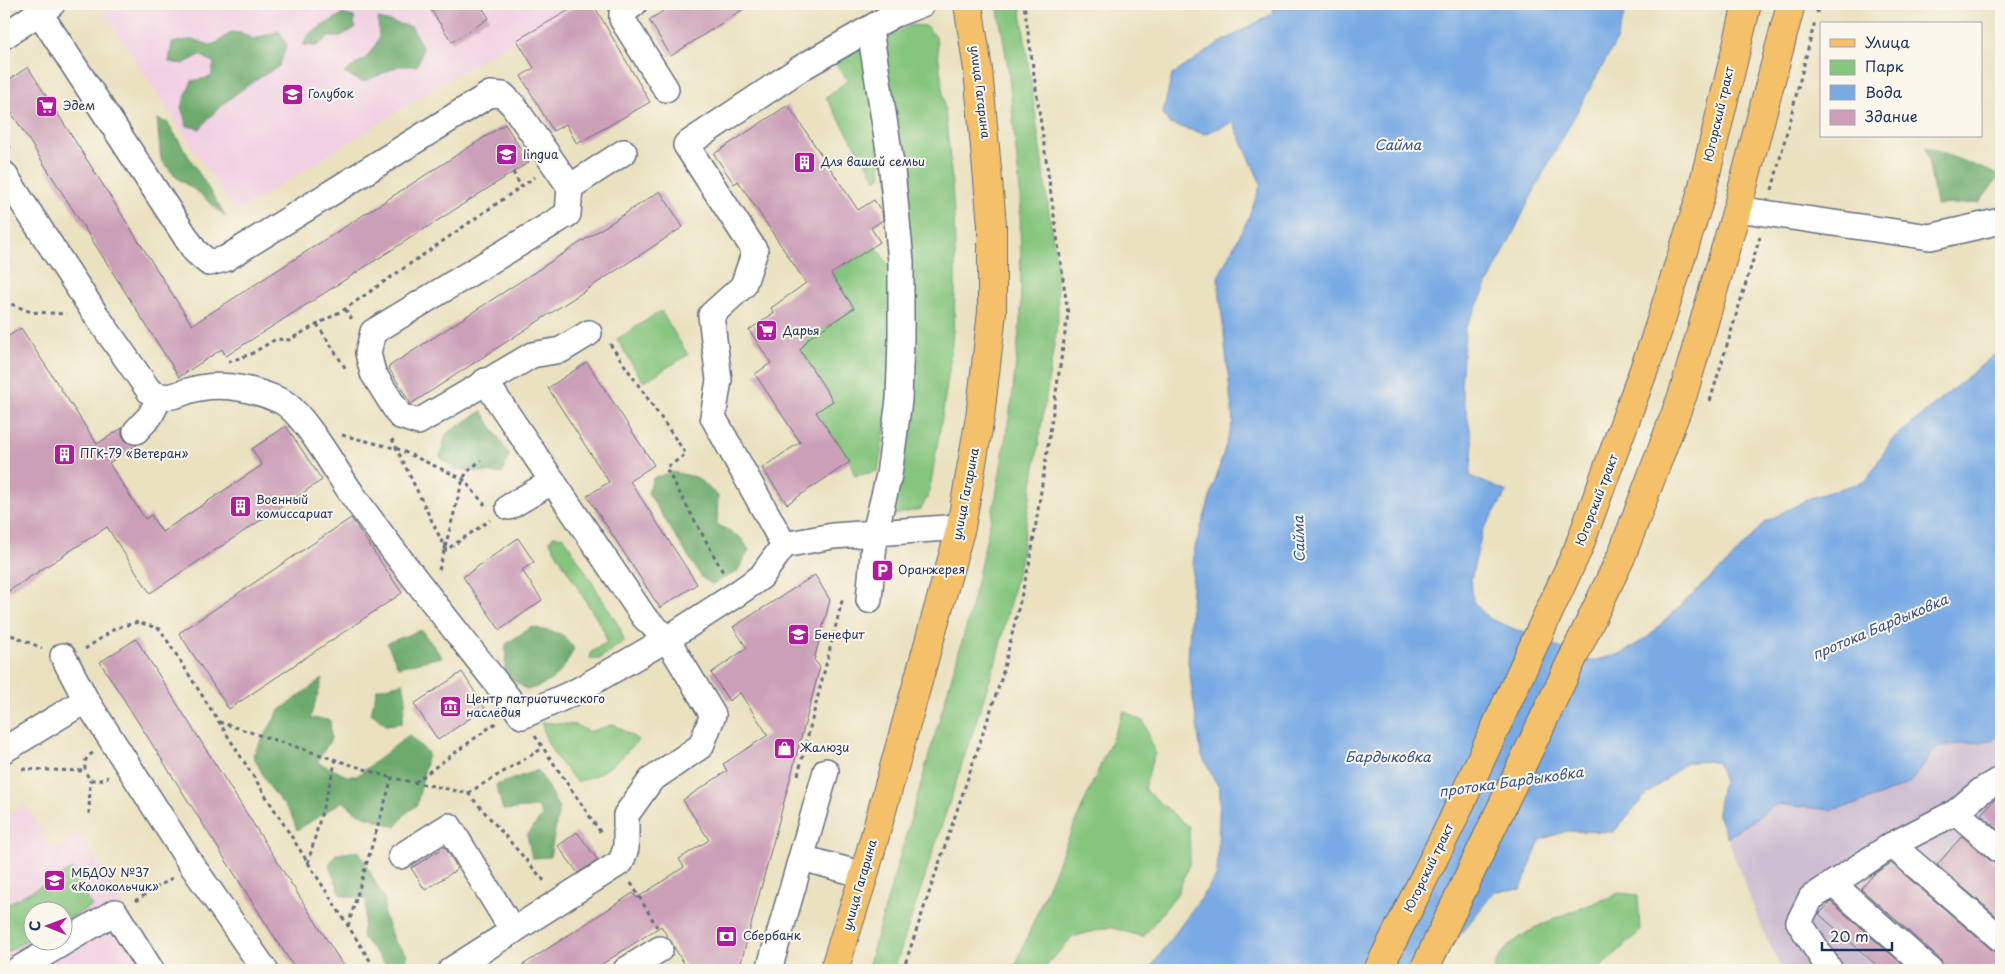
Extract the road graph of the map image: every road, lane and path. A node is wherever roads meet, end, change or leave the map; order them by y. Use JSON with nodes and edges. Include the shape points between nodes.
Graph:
{"nodes":[{"id":1,"x":634,"y":4,"type":"edge"},
{"id":2,"x":922,"y":4,"type":"edge"},
{"id":3,"x":968,"y":4,"type":"edge"},
{"id":4,"x":1024,"y":4,"type":"edge"},
{"id":5,"x":1747,"y":4,"type":"edge"},
{"id":6,"x":1790,"y":4,"type":"edge"},
{"id":7,"x":45,"y":8,"type":"edge"},
{"id":8,"x":891,"y":9,"type":"edge"},
{"id":9,"x":870,"y":30,"type":"junction"},
{"id":10,"x":4,"y":36,"type":"edge"},
{"id":11,"x":666,"y":89,"type":"dead end"},
{"id":12,"x":4,"y":138,"type":"edge"},
{"id":13,"x":624,"y":152,"type":"dead end"},
{"id":14,"x":9,"y":164,"type":"edge"},
{"id":15,"x":555,"y":165,"type":"junction"},
{"id":16,"x":513,"y":172,"type":"dead end"},
{"id":17,"x":520,"y":187,"type":"junction"},
{"id":18,"x":570,"y":187,"type":"junction"},
{"id":19,"x":1737,"y":209,"type":"junction"},
{"id":20,"x":2001,"y":221,"type":"edge"},
{"id":21,"x":4,"y":301,"type":"edge"},
{"id":22,"x":96,"y":315,"type":"junction"},
{"id":23,"x":317,"y":324,"type":"junction"},
{"id":24,"x":589,"y":333,"type":"joint"},
{"id":25,"x":223,"y":363,"type":"dead end"},
{"id":26,"x":349,"y":374,"type":"dead end"},
{"id":27,"x":485,"y":381,"type":"junction"},
{"id":28,"x":160,"y":397,"type":"junction"},
{"id":29,"x":306,"y":426,"type":"junction"},
{"id":30,"x":136,"y":431,"type":"dead end"},
{"id":31,"x":387,"y":432,"type":"dead end"},
{"id":32,"x":398,"y":449,"type":"junction"},
{"id":33,"x":481,"y":460,"type":"dead end"},
{"id":34,"x":463,"y":479,"type":"junction"},
{"id":35,"x":553,"y":481,"type":"junction"},
{"id":36,"x":503,"y":511,"type":"junction"},
{"id":37,"x":961,"y":527,"type":"junction"},
{"id":38,"x":875,"y":533,"type":"junction"},
{"id":39,"x":784,"y":545,"type":"junction"},
{"id":40,"x":446,"y":550,"type":"junction"},
{"id":41,"x":845,"y":588,"type":"dead end"},
{"id":42,"x":734,"y":595,"type":"junction"},
{"id":43,"x":430,"y":596,"type":"junction"},
{"id":44,"x":869,"y":600,"type":"dead end"},
{"id":45,"x":4,"y":632,"type":"edge"},
{"id":46,"x":666,"y":639,"type":"junction"},
{"id":47,"x":64,"y":660,"type":"junction"},
{"id":48,"x":86,"y":700,"type":"junction"},
{"id":49,"x":519,"y":712,"type":"junction"},
{"id":50,"x":218,"y":721,"type":"junction"},
{"id":51,"x":543,"y":748,"type":"junction"},
{"id":52,"x":8,"y":759,"type":"edge"},
{"id":53,"x":336,"y":760,"type":"junction"},
{"id":54,"x":84,"y":771,"type":"dead end"},
{"id":55,"x":826,"y":771,"type":"dead end"},
{"id":56,"x":392,"y":778,"type":"dead end"},
{"id":57,"x":796,"y":779,"type":"dead end"},
{"id":58,"x":2001,"y":779,"type":"edge"},
{"id":59,"x":90,"y":780,"type":"dead end"},
{"id":60,"x":414,"y":782,"type":"dead end"},
{"id":61,"x":468,"y":793,"type":"dead end"},
{"id":62,"x":1956,"y":812,"type":"junction"},
{"id":63,"x":90,"y":814,"type":"dead end"},
{"id":64,"x":1892,"y":845,"type":"junction"},
{"id":65,"x":2001,"y":851,"type":"edge"},
{"id":66,"x":401,"y":856,"type":"dead end"},
{"id":67,"x":802,"y":858,"type":"junction"},
{"id":68,"x":621,"y":862,"type":"junction"},
{"id":69,"x":308,"y":863,"type":"junction"},
{"id":70,"x":864,"y":875,"type":"junction"},
{"id":71,"x":170,"y":879,"type":"dead end"},
{"id":72,"x":1833,"y":884,"type":"junction"},
{"id":73,"x":142,"y":896,"type":"dead end"},
{"id":74,"x":513,"y":931,"type":"junction"},
{"id":75,"x":2001,"y":939,"type":"edge"},
{"id":76,"x":660,"y":948,"type":"joint"},
{"id":77,"x":17,"y":970,"type":"edge"},
{"id":78,"x":150,"y":970,"type":"edge"},
{"id":79,"x":265,"y":970,"type":"edge"},
{"id":80,"x":376,"y":970,"type":"edge"},
{"id":81,"x":451,"y":970,"type":"edge"},
{"id":82,"x":626,"y":970,"type":"edge"},
{"id":83,"x":769,"y":970,"type":"edge"},
{"id":84,"x":834,"y":970,"type":"edge"},
{"id":85,"x":903,"y":970,"type":"edge"},
{"id":86,"x":1378,"y":970,"type":"edge"},
{"id":87,"x":1424,"y":970,"type":"edge"},
{"id":88,"x":1830,"y":970,"type":"edge"},
{"id":89,"x":1930,"y":970,"type":"edge"}],
"edges":[{"from":1,"to":11,"type":"lane","via":[[622,13],[622,19]]},
{"from":2,"to":8,"type":"lane"},
{"from":3,"to":37,"type":"main road","name":"улица Гагарина","via":[[990,195],[992,312],[980,417]]},
{"from":4,"to":85,"type":"path","via":[[1068,314],[1031,556],[1001,680]]},
{"from":5,"to":86,"type":"main road","name":"Югорский тракт","via":[[1700,198],[1654,342],[1578,549],[1450,826]]},
{"from":6,"to":19,"type":"main road"},
{"from":7,"to":10,"type":"lane"},
{"from":7,"to":15,"type":"lane","via":[[195,251],[209,263],[226,259],[490,94],[503,95],[513,105]]},
{"from":8,"to":9,"type":"lane"},
{"from":9,"to":38,"type":"lane","via":[[892,170],[901,261],[899,400],[889,475]]},
{"from":9,"to":39,"type":"lane","via":[[801,68],[686,145],[755,251],[743,286],[711,315],[719,380],[713,417]]},
{"from":12,"to":14,"type":"path"},
{"from":13,"to":18,"type":"lane"},
{"from":14,"to":22,"type":"lane"},
{"from":15,"to":17,"type":"path"},
{"from":15,"to":18,"type":"lane"},
{"from":16,"to":17,"type":"path"},
{"from":17,"to":23,"type":"path","via":[[345,309]]},
{"from":18,"to":27,"type":"lane","via":[[568,214],[373,332],[368,353],[373,373],[400,416],[418,422]]},
{"from":19,"to":20,"type":"lane","via":[[1930,237]]},
{"from":19,"to":87,"type":"main road","via":[[1683,394],[1621,556]]},
{"from":21,"to":22,"type":"path","via":[[31,312]]},
{"from":22,"to":28,"type":"lane","via":[[150,392]]},
{"from":23,"to":25,"type":"path","via":[[288,340],[276,339],[251,354]]},
{"from":23,"to":26,"type":"path"},
{"from":24,"to":27,"type":"lane","via":[[561,350],[532,355]]},
{"from":24,"to":42,"type":"path","via":[[599,328],[686,454],[666,468]]},
{"from":27,"to":35,"type":"lane"},
{"from":28,"to":29,"type":"lane","via":[[171,397],[201,387],[244,388],[283,402]]},
{"from":28,"to":30,"type":"lane","via":[[150,416]]},
{"from":29,"to":32,"type":"path"},
{"from":29,"to":43,"type":"lane","via":[[356,500]]},
{"from":31,"to":32,"type":"path"},
{"from":32,"to":34,"type":"path"},
{"from":32,"to":40,"type":"path"},
{"from":33,"to":34,"type":"path"},
{"from":34,"to":36,"type":"path","via":[[477,497]]},
{"from":34,"to":40,"type":"path"},
{"from":35,"to":36,"type":"lane"},
{"from":35,"to":46,"type":"lane","via":[[644,617]]},
{"from":36,"to":40,"type":"path"},
{"from":37,"to":38,"type":"lane"},
{"from":37,"to":70,"type":"main road","name":"улица Гагарина"},
{"from":38,"to":39,"type":"lane","via":[[833,536]]},
{"from":38,"to":44,"type":"lane"},
{"from":39,"to":42,"type":"lane","via":[[761,577]]},
{"from":40,"to":43,"type":"path"},
{"from":41,"to":57,"type":"path"},
{"from":42,"to":46,"type":"lane"},
{"from":43,"to":49,"type":"lane"},
{"from":45,"to":47,"type":"path"},
{"from":46,"to":49,"type":"lane","via":[[577,691]]},
{"from":46,"to":68,"type":"lane","via":[[713,715],[701,746],[651,780],[626,815],[626,848]]},
{"from":47,"to":48,"type":"lane"},
{"from":47,"to":50,"type":"path","via":[[116,628],[138,622],[160,629]]},
{"from":48,"to":52,"type":"lane"},
{"from":48,"to":79,"type":"lane","via":[[191,864]]},
{"from":49,"to":51,"type":"path"},
{"from":49,"to":60,"type":"path"},
{"from":50,"to":53,"type":"path"},
{"from":50,"to":69,"type":"path"},
{"from":51,"to":61,"type":"path"},
{"from":51,"to":68,"type":"path"},
{"from":52,"to":54,"type":"path"},
{"from":53,"to":56,"type":"path"},
{"from":53,"to":69,"type":"path"},
{"from":55,"to":67,"type":"lane"},
{"from":58,"to":62,"type":"lane"},
{"from":59,"to":63,"type":"path"},
{"from":62,"to":64,"type":"lane"},
{"from":62,"to":65,"type":"lane"},
{"from":64,"to":72,"type":"lane"},
{"from":64,"to":75,"type":"lane"},
{"from":66,"to":74,"type":"lane","via":[[449,826]]},
{"from":67,"to":70,"type":"lane"},
{"from":67,"to":83,"type":"lane"},
{"from":68,"to":74,"type":"lane"},
{"from":68,"to":76,"type":"path","via":[[661,933]]},
{"from":69,"to":80,"type":"path"},
{"from":70,"to":84,"type":"main road","name":"улица Гагарина"},
{"from":71,"to":73,"type":"path"},
{"from":72,"to":88,"type":"lane","via":[[1811,898],[1799,922]]},
{"from":72,"to":89,"type":"lane"},
{"from":74,"to":81,"type":"lane"},
{"from":76,"to":82,"type":"lane"},
{"from":77,"to":78,"type":"lane","via":[[114,912]]}]}
